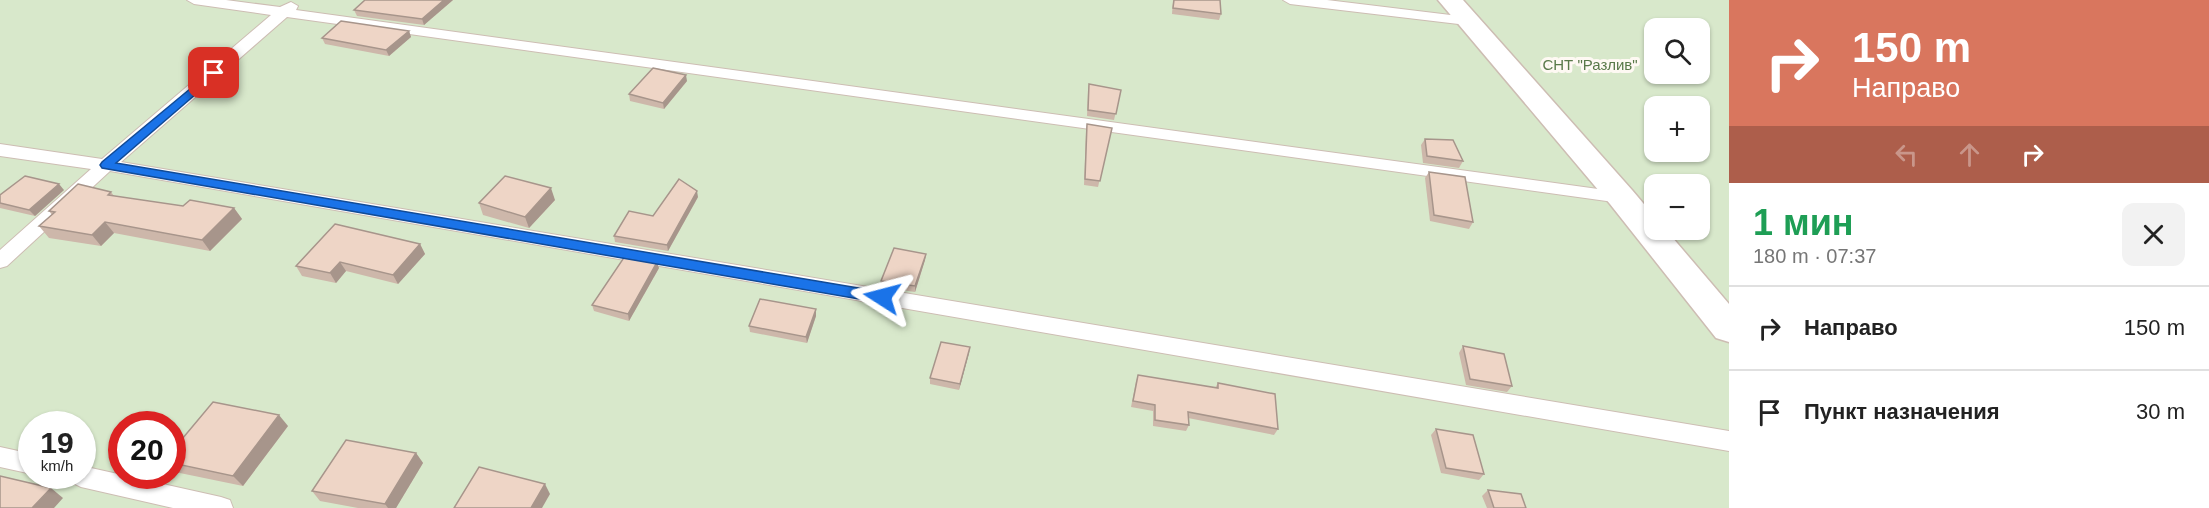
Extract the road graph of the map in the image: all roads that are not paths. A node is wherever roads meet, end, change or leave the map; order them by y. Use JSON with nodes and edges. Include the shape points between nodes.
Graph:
{"nodes":[{"id":1,"x":194,"y":0,"type":"edge"},
{"id":2,"x":1290,"y":0,"type":"edge"},
{"id":3,"x":293,"y":5,"type":"edge"},
{"id":4,"x":1459,"y":10,"type":"edge"},
{"id":5,"x":0,"y":150,"type":"edge"},
{"id":6,"x":106,"y":165,"type":"junction"},
{"id":7,"x":1621,"y":197,"type":"junction"},
{"id":8,"x":0,"y":261,"type":"edge"},
{"id":9,"x":1729,"y":328,"type":"edge"},
{"id":10,"x":1729,"y":441,"type":"edge"},
{"id":11,"x":0,"y":457,"type":"edge"},
{"id":12,"x":18,"y":461,"type":"edge"},
{"id":13,"x":96,"y":479,"type":"edge"},
{"id":14,"x":221,"y":508,"type":"edge"}],
"edges":[{"from":1,"to":3,"type":"lane"},
{"from":2,"to":4,"type":"lane"},
{"from":3,"to":6,"type":"lane"},
{"from":3,"to":7,"type":"lane"},
{"from":4,"to":7,"type":"street"},
{"from":5,"to":6,"type":"lane"},
{"from":6,"to":8,"type":"lane"},
{"from":6,"to":10,"type":"lane"},
{"from":7,"to":9,"type":"street"},
{"from":11,"to":12,"type":"lane"},
{"from":13,"to":14,"type":"lane"}]}
